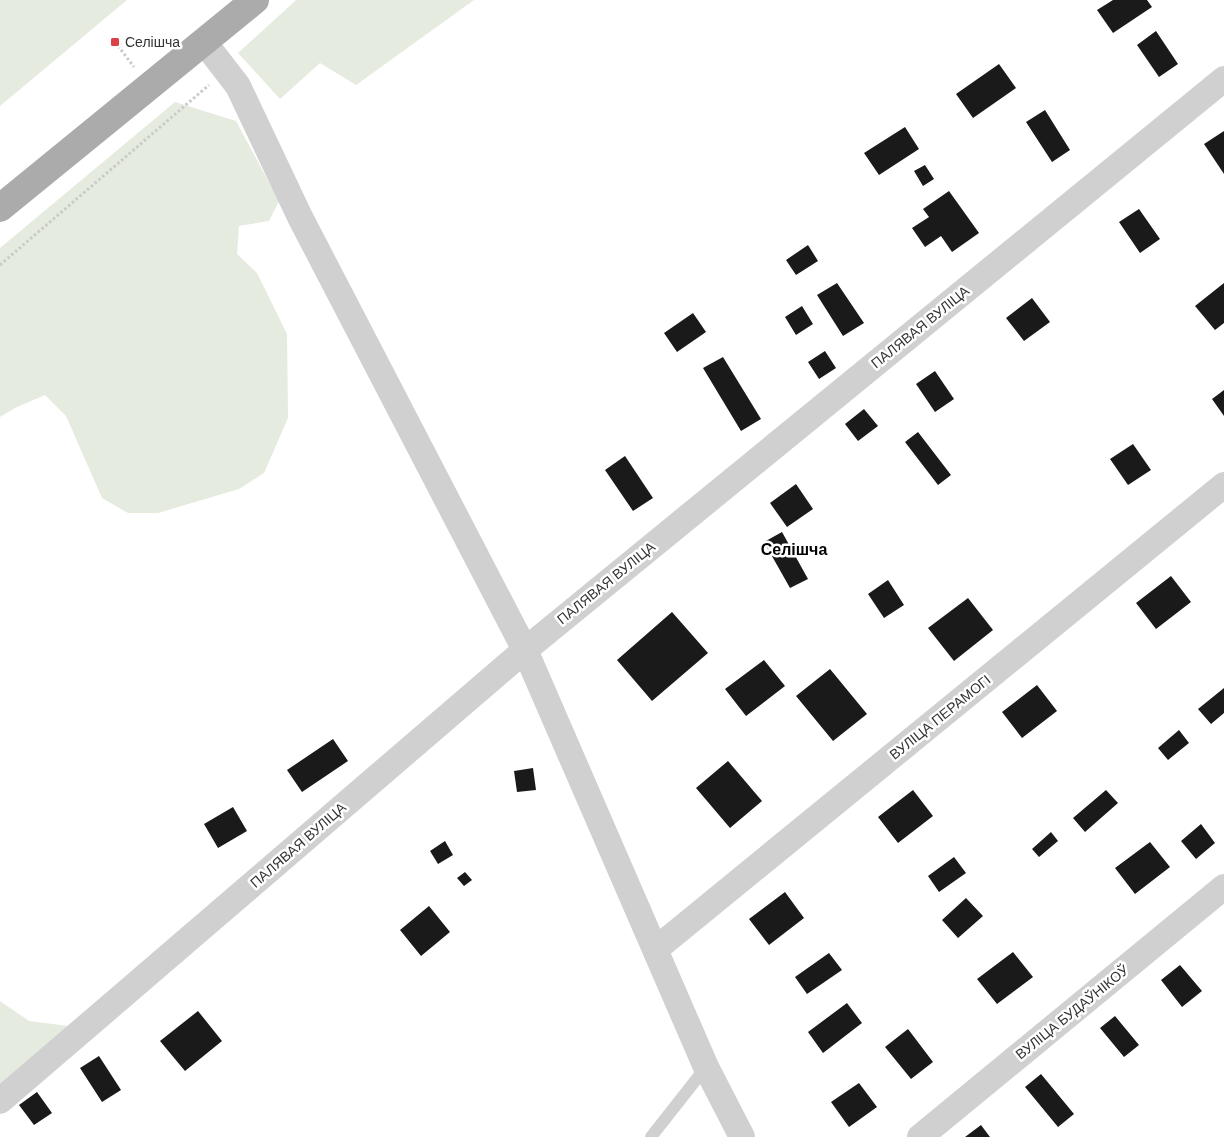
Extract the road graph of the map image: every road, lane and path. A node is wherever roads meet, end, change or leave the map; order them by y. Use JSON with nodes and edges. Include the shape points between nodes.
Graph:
{"nodes":[{"id":1,"x":255,"y":0,"type":"edge"},
{"id":2,"x":114,"y":42,"type":"dead end"},
{"id":3,"x":204,"y":42,"type":"junction"},
{"id":4,"x":226,"y":70,"type":"junction"},
{"id":5,"x":1224,"y":78,"type":"edge"},
{"id":6,"x":150,"y":86,"type":"junction"},
{"id":7,"x":0,"y":208,"type":"edge"},
{"id":8,"x":0,"y":265,"type":"edge"},
{"id":9,"x":1224,"y":485,"type":"edge"},
{"id":10,"x":525,"y":650,"type":"junction"},
{"id":11,"x":1224,"y":888,"type":"edge"},
{"id":12,"x":656,"y":949,"type":"junction"},
{"id":13,"x":706,"y":1067,"type":"junction"},
{"id":14,"x":0,"y":1101,"type":"edge"},
{"id":15,"x":651,"y":1137,"type":"edge"},
{"id":16,"x":742,"y":1137,"type":"edge"},
{"id":17,"x":920,"y":1137,"type":"edge"}],
"edges":[{"from":1,"to":3,"type":"main road"},
{"from":2,"to":6,"type":"path"},
{"from":3,"to":4,"type":"street"},
{"from":3,"to":6,"type":"main road"},
{"from":4,"to":8,"type":"path"},
{"from":4,"to":10,"type":"street","via":[[238,86],[300,217]]},
{"from":5,"to":10,"type":"street","name":"ПАЛЯВАЯ ВУЛІЦА"},
{"from":6,"to":7,"type":"main road"},
{"from":9,"to":12,"type":"street","name":"ВУЛІЦА ПЕРАМОГІ"},
{"from":10,"to":12,"type":"street"},
{"from":10,"to":14,"type":"street","name":"ПАЛЯВАЯ ВУЛІЦА"},
{"from":11,"to":17,"type":"street","name":"ВУЛІЦА БУДАЎНІКОЎ"},
{"from":12,"to":13,"type":"street"},
{"from":13,"to":15,"type":"lane"},
{"from":13,"to":16,"type":"street"}]}
